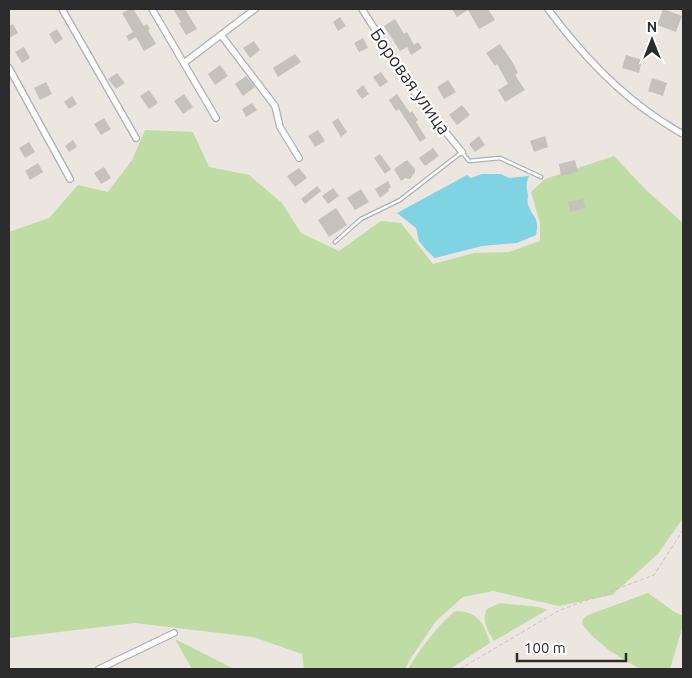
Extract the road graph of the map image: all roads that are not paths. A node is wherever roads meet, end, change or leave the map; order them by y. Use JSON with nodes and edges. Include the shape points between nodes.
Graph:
{"nodes":[{"id":1,"x":62,"y":9,"type":"edge"},
{"id":2,"x":152,"y":9,"type":"edge"},
{"id":3,"x":255,"y":9,"type":"edge"},
{"id":4,"x":362,"y":9,"type":"edge"},
{"id":5,"x":548,"y":9,"type":"edge"},
{"id":6,"x":221,"y":35,"type":"junction"},
{"id":7,"x":184,"y":63,"type":"junction"},
{"id":8,"x":9,"y":68,"type":"edge"},
{"id":9,"x":216,"y":118,"type":"dead end"},
{"id":10,"x":683,"y":134,"type":"edge"},
{"id":11,"x":136,"y":138,"type":"dead end"},
{"id":12,"x":462,"y":152,"type":"junction"},
{"id":13,"x":298,"y":158,"type":"dead end"},
{"id":14,"x":541,"y":177,"type":"dead end"},
{"id":15,"x":70,"y":179,"type":"dead end"},
{"id":16,"x":334,"y":242,"type":"dead end"},
{"id":17,"x":174,"y":633,"type":"dead end"},
{"id":18,"x":99,"y":669,"type":"edge"}],
"edges":[{"from":1,"to":11,"type":"street"},
{"from":2,"to":7,"type":"street"},
{"from":3,"to":6,"type":"street"},
{"from":4,"to":12,"type":"street","name":"Боровая улица","via":[[421,102]]},
{"from":5,"to":10,"type":"street","via":[[566,33],[640,107]]},
{"from":6,"to":7,"type":"street"},
{"from":6,"to":13,"type":"street","via":[[275,106],[280,127]]},
{"from":7,"to":9,"type":"street"},
{"from":8,"to":15,"type":"street"},
{"from":12,"to":14,"type":"lane","via":[[470,161],[500,158]]},
{"from":12,"to":16,"type":"lane","via":[[400,200],[361,219]]},
{"from":17,"to":18,"type":"street"}]}
